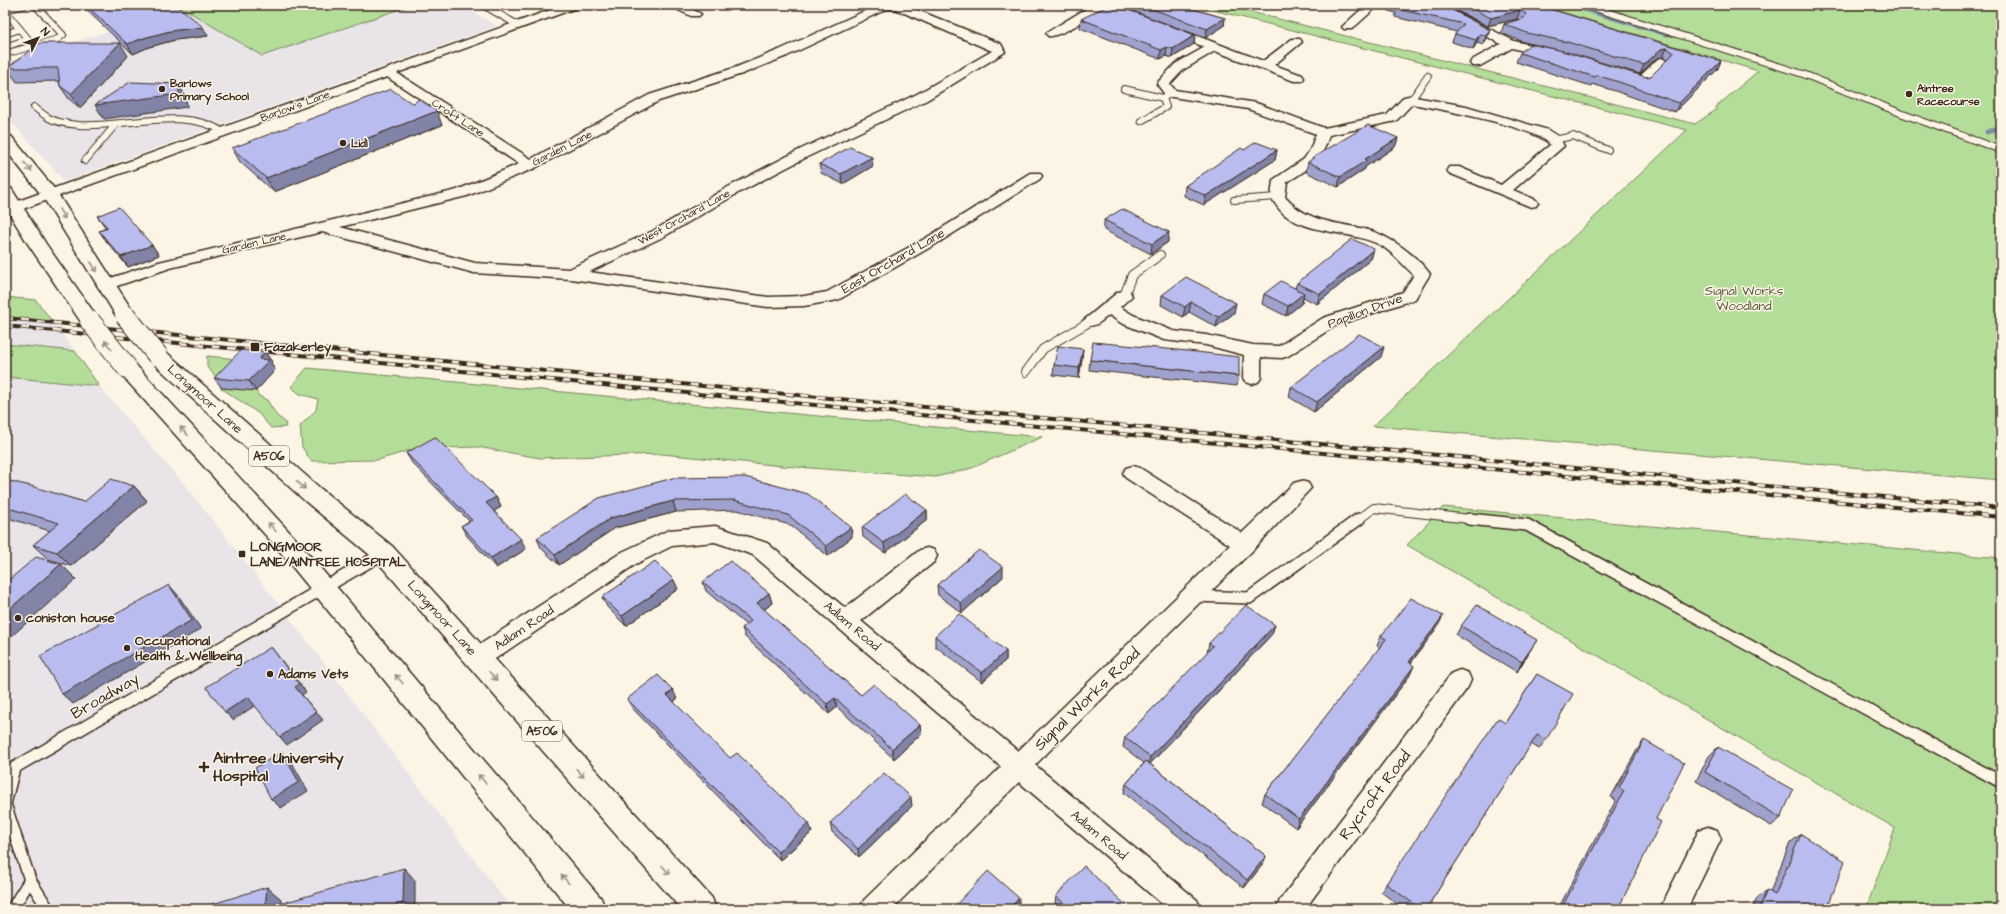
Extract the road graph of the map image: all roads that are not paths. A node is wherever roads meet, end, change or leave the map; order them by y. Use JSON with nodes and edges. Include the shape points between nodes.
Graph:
{"nodes":[{"id":1,"x":24,"y":5,"type":"edge"},
{"id":2,"x":35,"y":5,"type":"edge"},
{"id":3,"x":483,"y":5,"type":"edge"},
{"id":4,"x":575,"y":5,"type":"edge"},
{"id":5,"x":674,"y":5,"type":"edge"},
{"id":6,"x":1098,"y":5,"type":"edge"},
{"id":7,"x":1373,"y":5,"type":"edge"},
{"id":8,"x":1433,"y":5,"type":"edge"},
{"id":9,"x":1585,"y":5,"type":"edge"},
{"id":10,"x":5,"y":11,"type":"edge"},
{"id":11,"x":695,"y":14,"type":"dead end"},
{"id":12,"x":1138,"y":17,"type":"edge"},
{"id":13,"x":518,"y":25,"type":"junction"},
{"id":14,"x":1158,"y":25,"type":"edge"},
{"id":15,"x":1348,"y":27,"type":"dead end"},
{"id":16,"x":1502,"y":28,"type":"edge"},
{"id":17,"x":20,"y":29,"type":"junction"},
{"id":18,"x":1487,"y":32,"type":"junction"},
{"id":19,"x":1052,"y":33,"type":"dead end"},
{"id":20,"x":5,"y":34,"type":"edge"},
{"id":21,"x":1296,"y":42,"type":"dead end"},
{"id":22,"x":1510,"y":44,"type":"junction"},
{"id":23,"x":1213,"y":46,"type":"junction"},
{"id":24,"x":5,"y":47,"type":"edge"},
{"id":25,"x":999,"y":52,"type":"joint"},
{"id":26,"x":5,"y":54,"type":"edge"},
{"id":27,"x":1566,"y":58,"type":"edge"},
{"id":28,"x":1662,"y":62,"type":"dead end"},
{"id":29,"x":1476,"y":63,"type":"dead end"},
{"id":30,"x":1264,"y":66,"type":"junction"},
{"id":31,"x":387,"y":72,"type":"junction"},
{"id":32,"x":1612,"y":72,"type":"edge"},
{"id":33,"x":1428,"y":76,"type":"dead end"},
{"id":34,"x":1298,"y":78,"type":"dead end"},
{"id":35,"x":1124,"y":89,"type":"dead end"},
{"id":36,"x":1167,"y":95,"type":"junction"},
{"id":37,"x":1409,"y":100,"type":"junction"},
{"id":38,"x":34,"y":107,"type":"dead end"},
{"id":39,"x":1141,"y":122,"type":"dead end"},
{"id":40,"x":116,"y":124,"type":"junction"},
{"id":41,"x":223,"y":132,"type":"junction"},
{"id":42,"x":1323,"y":132,"type":"junction"},
{"id":43,"x":5,"y":139,"type":"edge"},
{"id":44,"x":1554,"y":140,"type":"junction"},
{"id":45,"x":1608,"y":150,"type":"dead end"},
{"id":46,"x":2001,"y":150,"type":"edge"},
{"id":47,"x":85,"y":161,"type":"dead end"},
{"id":48,"x":530,"y":165,"type":"junction"},
{"id":49,"x":1454,"y":170,"type":"dead end"},
{"id":50,"x":1035,"y":176,"type":"dead end"},
{"id":51,"x":1502,"y":191,"type":"junction"},
{"id":52,"x":50,"y":195,"type":"junction"},
{"id":53,"x":1278,"y":197,"type":"junction"},
{"id":54,"x":10,"y":199,"type":"edge"},
{"id":55,"x":1234,"y":200,"type":"dead end"},
{"id":56,"x":1531,"y":203,"type":"dead end"},
{"id":57,"x":322,"y":228,"type":"junction"},
{"id":58,"x":1160,"y":255,"type":"dead end"},
{"id":59,"x":571,"y":274,"type":"junction"},
{"id":60,"x":105,"y":285,"type":"junction"},
{"id":61,"x":1124,"y":296,"type":"joint"},
{"id":62,"x":1110,"y":308,"type":"junction"},
{"id":63,"x":1091,"y":321,"type":"joint"},
{"id":64,"x":1253,"y":351,"type":"junction"},
{"id":65,"x":1026,"y":372,"type":"dead end"},
{"id":66,"x":1252,"y":378,"type":"dead end"},
{"id":67,"x":1133,"y":473,"type":"dead end"},
{"id":68,"x":1301,"y":488,"type":"dead end"},
{"id":69,"x":1244,"y":545,"type":"junction"},
{"id":70,"x":384,"y":553,"type":"junction"},
{"id":71,"x":927,"y":556,"type":"dead end"},
{"id":72,"x":324,"y":589,"type":"junction"},
{"id":73,"x":1192,"y":596,"type":"junction"},
{"id":74,"x":846,"y":620,"type":"junction"},
{"id":75,"x":478,"y":658,"type":"junction"},
{"id":76,"x":1460,"y":680,"type":"dead end"},
{"id":77,"x":10,"y":767,"type":"edge"},
{"id":78,"x":1017,"y":767,"type":"junction"},
{"id":79,"x":2001,"y":782,"type":"edge"},
{"id":80,"x":1708,"y":839,"type":"dead end"},
{"id":81,"x":30,"y":880,"type":"junction"},
{"id":82,"x":12,"y":909,"type":"edge"},
{"id":83,"x":48,"y":909,"type":"edge"},
{"id":84,"x":590,"y":909,"type":"edge"},
{"id":85,"x":701,"y":909,"type":"edge"},
{"id":86,"x":873,"y":909,"type":"edge"},
{"id":87,"x":1188,"y":909,"type":"edge"},
{"id":88,"x":1289,"y":909,"type":"edge"},
{"id":89,"x":1673,"y":909,"type":"edge"}],
"edges":[{"from":1,"to":10,"type":"lane"},
{"from":2,"to":26,"type":"lane","via":[[63,35],[58,39]]},
{"from":3,"to":13,"type":"lane"},
{"from":4,"to":13,"type":"street","name":"Barlow's Lane"},
{"from":5,"to":11,"type":"street"},
{"from":6,"to":12,"type":"street"},
{"from":6,"to":19,"type":"street","via":[[1088,14]]},
{"from":7,"to":15,"type":"street"},
{"from":8,"to":18,"type":"street"},
{"from":9,"to":46,"type":"lane","via":[[1784,67]]},
{"from":10,"to":17,"type":"lane"},
{"from":13,"to":31,"type":"street","name":"Barlow's Lane"},
{"from":14,"to":23,"type":"street"},
{"from":16,"to":18,"type":"street"},
{"from":17,"to":20,"type":"lane"},
{"from":17,"to":24,"type":"lane","via":[[28,39]]},
{"from":18,"to":22,"type":"street"},
{"from":21,"to":30,"type":"street"},
{"from":22,"to":27,"type":"street"},
{"from":22,"to":29,"type":"street"},
{"from":23,"to":30,"type":"street"},
{"from":23,"to":36,"type":"street","via":[[1180,67],[1163,84]]},
{"from":25,"to":48,"type":"street","name":"Garden Lane","via":[[997,47],[897,6],[885,6],[744,68],[654,98]]},
{"from":25,"to":59,"type":"street","name":"West Orchard Lane","via":[[922,97],[733,190],[658,234]]},
{"from":28,"to":32,"type":"street","via":[[1642,81]]},
{"from":30,"to":34,"type":"street"},
{"from":31,"to":41,"type":"street","name":"Barlow's Lane"},
{"from":31,"to":48,"type":"street","name":"Croft Lane"},
{"from":33,"to":37,"type":"lane"},
{"from":35,"to":36,"type":"lane"},
{"from":36,"to":39,"type":"lane","via":[[1166,107]]},
{"from":36,"to":42,"type":"street","via":[[1250,106]]},
{"from":37,"to":42,"type":"street","via":[[1391,118]]},
{"from":37,"to":44,"type":"street","via":[[1466,110],[1543,133]]},
{"from":38,"to":40,"type":"lane","via":[[41,116],[68,124]]},
{"from":40,"to":41,"type":"lane","via":[[162,119],[190,120],[208,123]]},
{"from":40,"to":47,"type":"lane"},
{"from":41,"to":52,"type":"street","name":"Barlow's Lane"},
{"from":42,"to":53,"type":"street","via":[[1319,150],[1309,163],[1280,180]]},
{"from":43,"to":52,"type":"main road","name":"Longmoor Lane","number":"A506","one_way":true},
{"from":44,"to":45,"type":"lane","via":[[1573,136]]},
{"from":44,"to":51,"type":"street","via":[[1557,146]]},
{"from":48,"to":57,"type":"street","name":"Garden Lane","via":[[462,192]]},
{"from":49,"to":51,"type":"street"},
{"from":50,"to":59,"type":"street","name":"East Orchard Lane","via":[[832,296],[804,301],[768,302]]},
{"from":51,"to":56,"type":"street"},
{"from":52,"to":54,"type":"street","name":"Barlow's Lane"},
{"from":52,"to":60,"type":"main road","name":"Longmoor Lane","number":"A506","one_way":true},
{"from":53,"to":55,"type":"lane"},
{"from":53,"to":64,"type":"street","name":"Papillon Drive","via":[[1290,211],[1313,223],[1388,242],[1422,274],[1409,295],[1329,322],[1282,352]]},
{"from":72,"to":54,"type":"main road","one_way":true,"bridge":true,"via":[[286,543],[127,368],[90,321]]},
{"from":57,"to":59,"type":"street","name":"West Orchard Lane","via":[[474,268]]},
{"from":57,"to":60,"type":"street","name":"Garden Lane","via":[[165,265]]},
{"from":58,"to":61,"type":"lane","via":[[1132,275]]},
{"from":60,"to":70,"type":"main road","name":"Longmoor Lane","number":"A506","one_way":true,"bridge":true,"via":[[158,356],[313,495]]},
{"from":61,"to":62,"type":"street"},
{"from":62,"to":63,"type":"street"},
{"from":62,"to":64,"type":"street","name":"Papillon Drive","via":[[1127,319],[1170,336],[1206,340]]},
{"from":63,"to":65,"type":"lane","via":[[1043,349]]},
{"from":64,"to":66,"type":"street"},
{"from":67,"to":69,"type":"street"},
{"from":68,"to":69,"type":"street","name":"Signal Works Road"},
{"from":69,"to":73,"type":"street","name":"Signal Works Road"},
{"from":70,"to":72,"type":"lane","name":"Broadway"},
{"from":70,"to":75,"type":"main road","name":"Longmoor Lane","number":"A506"},
{"from":71,"to":74,"type":"street"},
{"from":72,"to":77,"type":"lane","name":"Broadway"},
{"from":84,"to":72,"type":"main road","one_way":true},
{"from":73,"to":78,"type":"street","name":"Signal Works Road"},
{"from":73,"to":79,"type":"lane","via":[[1249,598],[1374,508],[1527,525]]},
{"from":74,"to":75,"type":"street","name":"Adlam Road","via":[[760,549],[715,534],[669,538],[629,558]]},
{"from":74,"to":78,"type":"street","name":"Adlam Road"},
{"from":75,"to":85,"type":"main road","name":"Longmoor Lane","number":"A506","one_way":true},
{"from":76,"to":88,"type":"street","name":"Rycroft Road"},
{"from":77,"to":81,"type":"lane","name":"Broadway","via":[[5,804]]},
{"from":78,"to":86,"type":"street","name":"Signal Works Road"},
{"from":78,"to":87,"type":"street","name":"Adlam Road"},
{"from":80,"to":89,"type":"street"},
{"from":81,"to":82,"type":"lane"},
{"from":81,"to":83,"type":"lane","name":"Broadway"}]}
